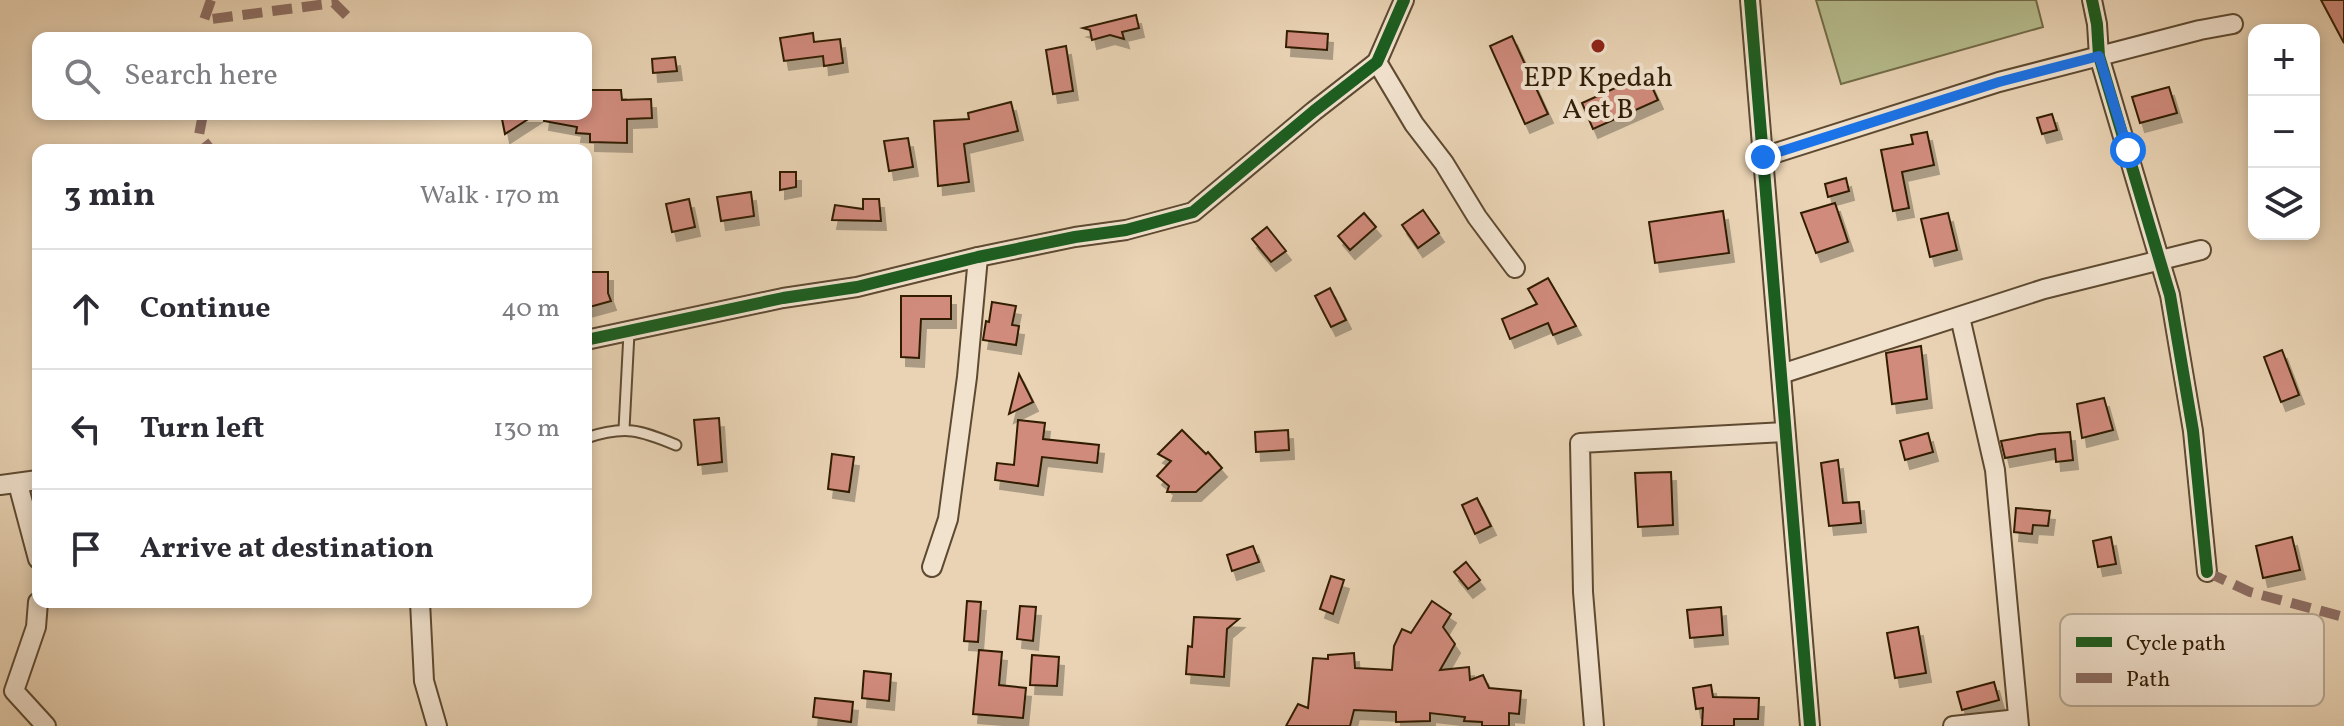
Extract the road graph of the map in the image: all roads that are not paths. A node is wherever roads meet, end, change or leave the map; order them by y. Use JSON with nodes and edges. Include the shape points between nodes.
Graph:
{"nodes":[{"id":1,"x":1404,"y":0,"type":"edge"},
{"id":2,"x":1750,"y":0,"type":"edge"},
{"id":3,"x":2092,"y":0,"type":"edge"},
{"id":4,"x":2233,"y":24,"type":"dead end"},
{"id":5,"x":2099,"y":56,"type":"junction"},
{"id":6,"x":1377,"y":62,"type":"junction"},
{"id":7,"x":1763,"y":157,"type":"junction"},
{"id":8,"x":2201,"y":250,"type":"dead end"},
{"id":9,"x":978,"y":257,"type":"junction"},
{"id":10,"x":2158,"y":261,"type":"junction"},
{"id":11,"x":1515,"y":268,"type":"dead end"},
{"id":12,"x":1960,"y":317,"type":"junction"},
{"id":13,"x":629,"y":333,"type":"junction"},
{"id":14,"x":592,"y":339,"type":"edge"},
{"id":15,"x":1781,"y":374,"type":"junction"},
{"id":16,"x":624,"y":429,"type":"junction"},
{"id":17,"x":1785,"y":432,"type":"junction"},
{"id":18,"x":592,"y":437,"type":"edge"},
{"id":19,"x":676,"y":445,"type":"dead end"},
{"id":20,"x":32,"y":481,"type":"edge"},
{"id":21,"x":9,"y":484,"type":"edge"},
{"id":22,"x":32,"y":543,"type":"edge"},
{"id":23,"x":932,"y":567,"type":"dead end"},
{"id":24,"x":2207,"y":572,"type":"dead end"},
{"id":25,"x":38,"y":608,"type":"edge"},
{"id":26,"x":420,"y":608,"type":"edge"},
{"id":27,"x":2019,"y":723,"type":"edge"},
{"id":28,"x":46,"y":726,"type":"edge"},
{"id":29,"x":437,"y":726,"type":"edge"},
{"id":30,"x":1594,"y":726,"type":"edge"},
{"id":31,"x":1810,"y":726,"type":"edge"},
{"id":32,"x":1953,"y":726,"type":"edge"}],
"edges":[{"from":1,"to":6,"type":"street"},
{"from":2,"to":7,"type":"street"},
{"from":3,"to":5,"type":"street"},
{"from":4,"to":5,"type":"street"},
{"from":5,"to":7,"type":"street"},
{"from":5,"to":10,"type":"street"},
{"from":6,"to":9,"type":"street","via":[[1193,212]]},
{"from":6,"to":11,"type":"street"},
{"from":7,"to":15,"type":"street"},
{"from":8,"to":10,"type":"street"},
{"from":9,"to":13,"type":"street"},
{"from":9,"to":23,"type":"street","via":[[948,519]]},
{"from":10,"to":12,"type":"street","via":[[2044,289]]},
{"from":10,"to":24,"type":"street","via":[[2170,295],[2193,431]]},
{"from":12,"to":15,"type":"street"},
{"from":12,"to":27,"type":"street","via":[[1995,470]]},
{"from":13,"to":14,"type":"street"},
{"from":13,"to":16,"type":"lane"},
{"from":15,"to":17,"type":"street"},
{"from":16,"to":18,"type":"lane"},
{"from":16,"to":19,"type":"lane"},
{"from":17,"to":30,"type":"street","via":[[1580,443],[1583,592]]},
{"from":17,"to":31,"type":"street"},
{"from":20,"to":21,"type":"street"},
{"from":21,"to":22,"type":"street"},
{"from":25,"to":28,"type":"street","via":[[14,691]]},
{"from":26,"to":29,"type":"street","via":[[424,681]]},
{"from":27,"to":32,"type":"street"}]}
